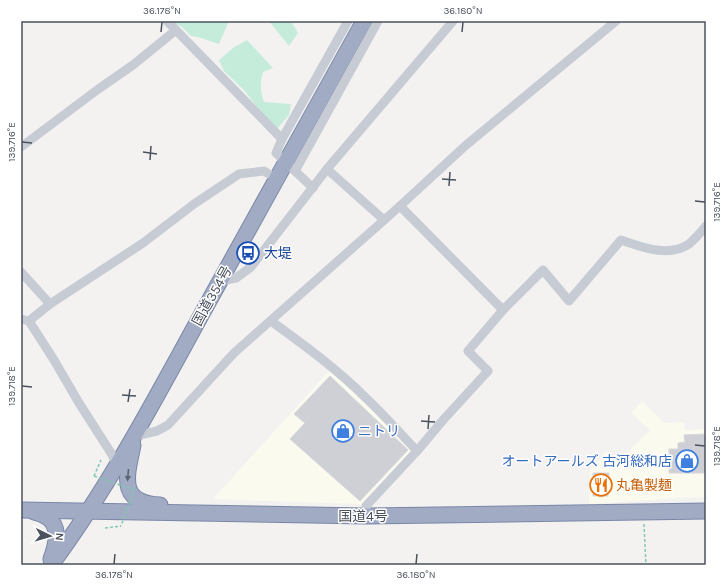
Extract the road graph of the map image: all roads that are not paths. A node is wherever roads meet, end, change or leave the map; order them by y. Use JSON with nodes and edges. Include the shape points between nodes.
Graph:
{"nodes":[{"id":1,"x":167,"y":21,"type":"edge"},
{"id":2,"x":348,"y":21,"type":"edge"},
{"id":3,"x":364,"y":21,"type":"edge"},
{"id":4,"x":378,"y":21,"type":"edge"},
{"id":5,"x":453,"y":21,"type":"edge"},
{"id":6,"x":616,"y":21,"type":"edge"},
{"id":7,"x":176,"y":30,"type":"junction"},
{"id":8,"x":282,"y":139,"type":"junction"},
{"id":9,"x":21,"y":147,"type":"edge"},
{"id":10,"x":291,"y":166,"type":"junction"},
{"id":11,"x":328,"y":169,"type":"junction"},
{"id":12,"x":277,"y":179,"type":"junction"},
{"id":13,"x":313,"y":188,"type":"junction"},
{"id":14,"x":400,"y":206,"type":"junction"},
{"id":15,"x":384,"y":220,"type":"junction"},
{"id":16,"x":706,"y":226,"type":"edge"},
{"id":17,"x":21,"y":272,"type":"edge"},
{"id":18,"x":221,"y":281,"type":"junction"},
{"id":19,"x":50,"y":304,"type":"junction"},
{"id":20,"x":503,"y":310,"type":"junction"},
{"id":21,"x":25,"y":320,"type":"edge"},
{"id":22,"x":271,"y":321,"type":"junction"},
{"id":23,"x":135,"y":436,"type":"junction"},
{"id":24,"x":418,"y":451,"type":"junction"},
{"id":25,"x":117,"y":465,"type":"junction"},
{"id":26,"x":21,"y":510,"type":"edge"},
{"id":27,"x":88,"y":511,"type":"junction"},
{"id":28,"x":706,"y":511,"type":"edge"},
{"id":29,"x":201,"y":513,"type":"junction"},
{"id":30,"x":366,"y":516,"type":"junction"},
{"id":31,"x":50,"y":565,"type":"edge"}],
"edges":[{"from":1,"to":7,"type":"street"},
{"from":2,"to":8,"type":"street"},
{"from":3,"to":10,"type":"highway","name":"国道354号"},
{"from":4,"to":10,"type":"street"},
{"from":5,"to":11,"type":"street"},
{"from":6,"to":14,"type":"street","via":[[465,146]]},
{"from":7,"to":8,"type":"street"},
{"from":7,"to":9,"type":"street","via":[[133,65]]},
{"from":8,"to":10,"type":"street","via":[[276,153]]},
{"from":10,"to":12,"type":"highway","name":"国道354号"},
{"from":10,"to":13,"type":"street"},
{"from":11,"to":13,"type":"street"},
{"from":11,"to":15,"type":"street"},
{"from":12,"to":18,"type":"highway","name":"国道354号"},
{"from":12,"to":19,"type":"street","via":[[264,171],[240,174],[194,204],[143,243]]},
{"from":13,"to":18,"type":"street","via":[[251,267],[236,278]]},
{"from":14,"to":15,"type":"street"},
{"from":14,"to":20,"type":"street"},
{"from":15,"to":22,"type":"street"},
{"from":16,"to":20,"type":"street","via":[[689,243],[677,250],[646,248],[620,240],[570,301],[543,270]]},
{"from":17,"to":19,"type":"street"},
{"from":18,"to":23,"type":"highway","name":"国道354号"},
{"from":19,"to":21,"type":"street"},
{"from":20,"to":24,"type":"street","via":[[468,351],[488,371]]},
{"from":21,"to":25,"type":"street"},
{"from":22,"to":23,"type":"street","via":[[234,353],[168,425],[157,431]]},
{"from":22,"to":24,"type":"street","via":[[343,377]]},
{"from":23,"to":25,"type":"highway","name":"国道354号"},
{"from":23,"to":29,"type":"highway","one_way":true,"via":[[127,477],[128,490],[132,495],[144,502],[182,505]]},
{"from":24,"to":30,"type":"street","via":[[366,506]]},
{"from":25,"to":27,"type":"highway","name":"国道354号"},
{"from":26,"to":27,"type":"highway","name":"国道4号"},
{"from":26,"to":31,"type":"highway","via":[[46,516],[55,526],[57,541]]},
{"from":27,"to":29,"type":"highway","name":"国道4号"},
{"from":27,"to":31,"type":"highway","name":"国道354号"},
{"from":28,"to":30,"type":"highway","name":"国道4号"},
{"from":29,"to":30,"type":"highway","name":"国道4号"}]}
